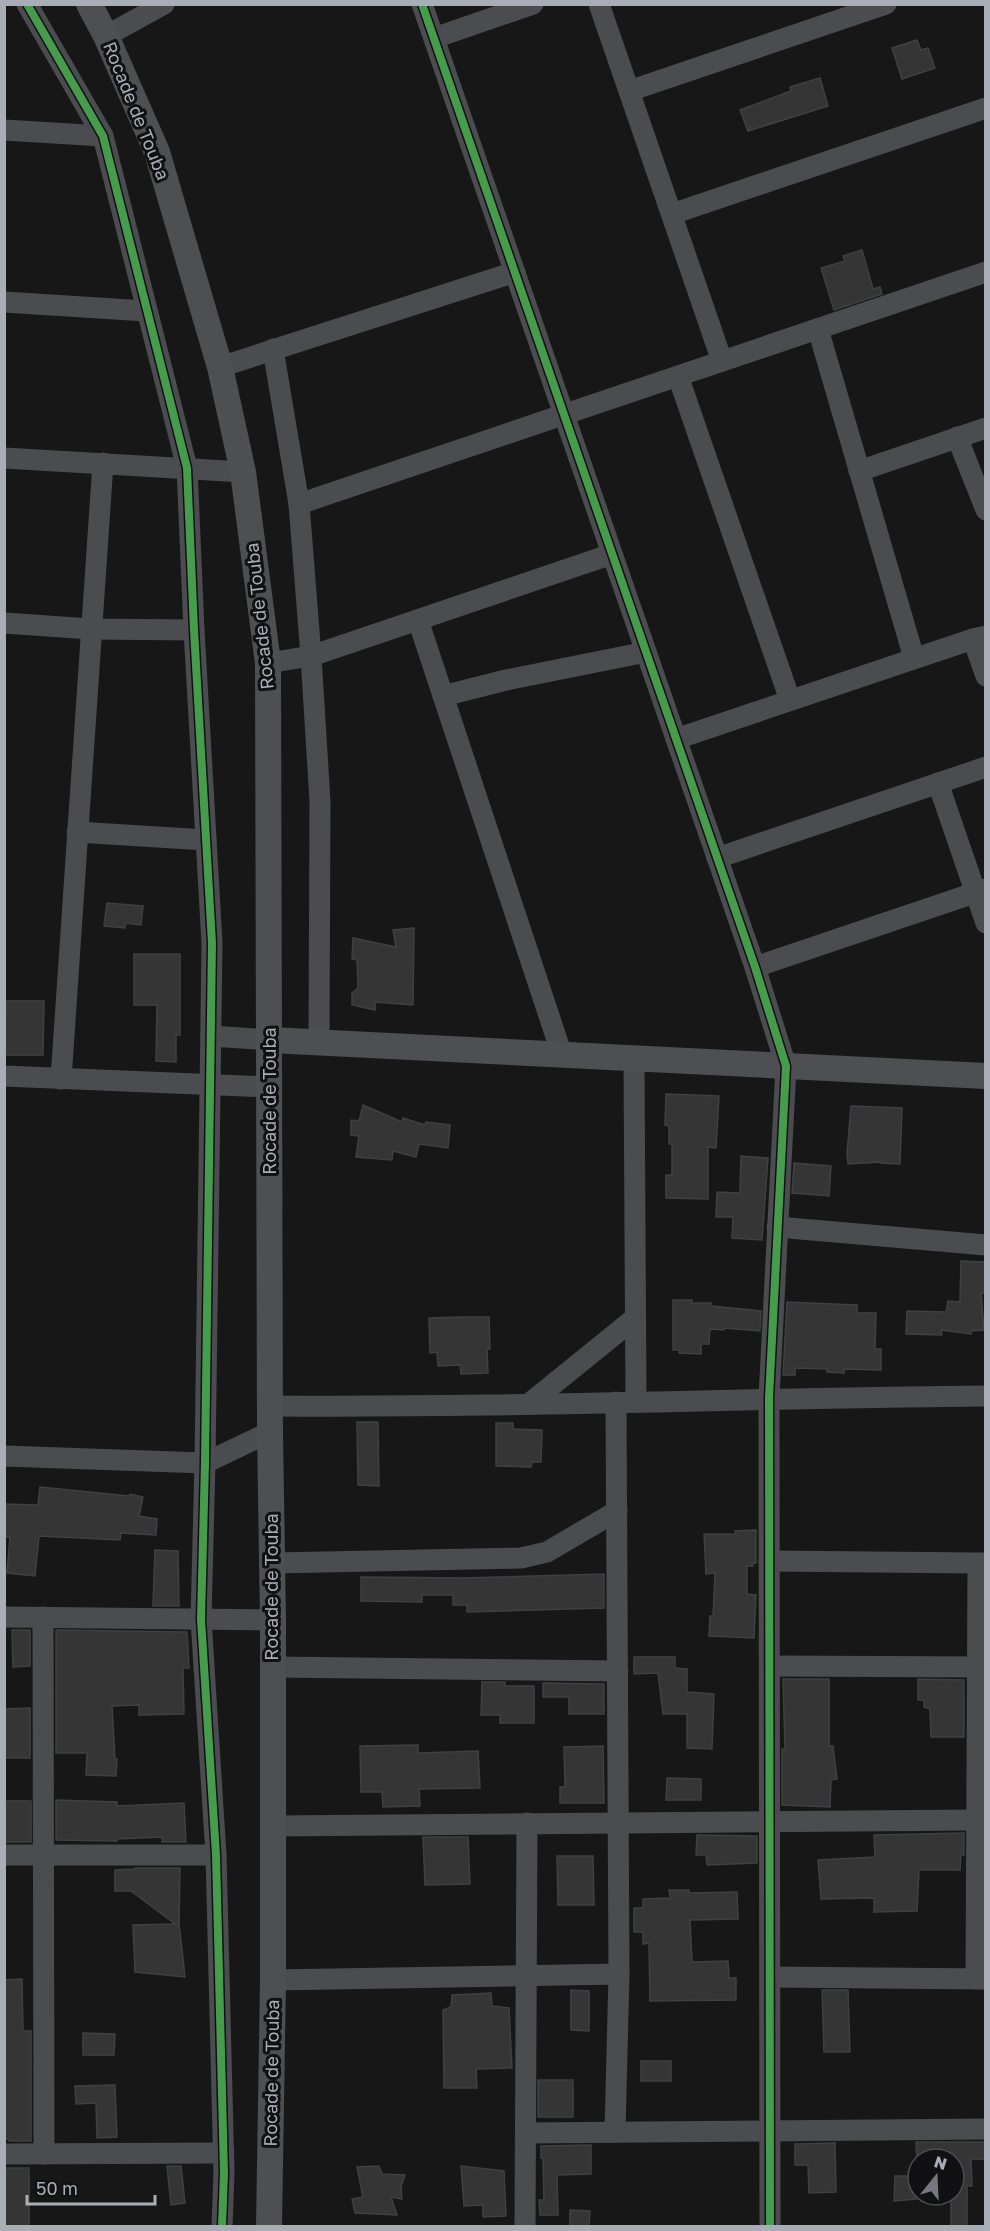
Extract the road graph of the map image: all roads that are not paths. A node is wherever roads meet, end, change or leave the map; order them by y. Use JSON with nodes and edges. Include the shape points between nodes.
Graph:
{"nodes":[{"id":1,"x":27,"y":4,"type":"edge"},
{"id":2,"x":89,"y":4,"type":"edge"},
{"id":3,"x":164,"y":4,"type":"edge"},
{"id":4,"x":422,"y":4,"type":"edge"},
{"id":5,"x":533,"y":4,"type":"edge"},
{"id":6,"x":599,"y":4,"type":"edge"},
{"id":7,"x":886,"y":4,"type":"edge"},
{"id":8,"x":106,"y":36,"type":"junction"},
{"id":9,"x":434,"y":38,"type":"junction"},
{"id":10,"x":630,"y":92,"type":"junction"},
{"id":11,"x":986,"y":108,"type":"edge"},
{"id":12,"x":4,"y":130,"type":"edge"},
{"id":13,"x":103,"y":136,"type":"junction"},
{"id":14,"x":672,"y":214,"type":"junction"},
{"id":15,"x":515,"y":272,"type":"junction"},
{"id":16,"x":986,"y":272,"type":"edge"},
{"id":17,"x":4,"y":302,"type":"edge"},
{"id":18,"x":146,"y":310,"type":"junction"},
{"id":19,"x":818,"y":329,"type":"junction"},
{"id":20,"x":273,"y":349,"type":"junction"},
{"id":21,"x":722,"y":361,"type":"junction"},
{"id":22,"x":220,"y":367,"type":"junction"},
{"id":23,"x":678,"y":376,"type":"junction"},
{"id":24,"x":564,"y":414,"type":"junction"},
{"id":25,"x":986,"y":428,"type":"edge"},
{"id":26,"x":957,"y":437,"type":"junction"},
{"id":27,"x":4,"y":458,"type":"edge"},
{"id":28,"x":103,"y":464,"type":"junction"},
{"id":29,"x":187,"y":468,"type":"junction"},
{"id":30,"x":859,"y":471,"type":"junction"},
{"id":31,"x":243,"y":472,"type":"junction"},
{"id":32,"x":298,"y":504,"type":"junction"},
{"id":33,"x":986,"y":510,"type":"edge"},
{"id":34,"x":612,"y":554,"type":"junction"},
{"id":35,"x":418,"y":620,"type":"junction"},
{"id":36,"x":4,"y":623,"type":"edge"},
{"id":37,"x":91,"y":629,"type":"junction"},
{"id":38,"x":194,"y":630,"type":"junction"},
{"id":39,"x":979,"y":637,"type":"edge"},
{"id":40,"x":646,"y":652,"type":"junction"},
{"id":41,"x":311,"y":656,"type":"junction"},
{"id":42,"x":914,"y":658,"type":"junction"},
{"id":43,"x":268,"y":663,"type":"junction"},
{"id":44,"x":986,"y":676,"type":"edge"},
{"id":45,"x":443,"y":696,"type":"junction"},
{"id":46,"x":790,"y":700,"type":"junction"},
{"id":47,"x":676,"y":739,"type":"junction"},
{"id":48,"x":986,"y":767,"type":"edge"},
{"id":49,"x":938,"y":783,"type":"junction"},
{"id":50,"x":77,"y":832,"type":"junction"},
{"id":51,"x":206,"y":840,"type":"junction"},
{"id":52,"x":717,"y":858,"type":"junction"},
{"id":53,"x":981,"y":891,"type":"edge"},
{"id":54,"x":986,"y":923,"type":"edge"},
{"id":55,"x":755,"y":968,"type":"junction"},
{"id":56,"x":211,"y":1036,"type":"junction"},
{"id":57,"x":270,"y":1040,"type":"junction"},
{"id":58,"x":319,"y":1043,"type":"junction"},
{"id":59,"x":562,"y":1055,"type":"junction"},
{"id":60,"x":634,"y":1059,"type":"junction"},
{"id":61,"x":786,"y":1066,"type":"junction"},
{"id":62,"x":4,"y":1076,"type":"edge"},
{"id":63,"x":986,"y":1076,"type":"edge"},
{"id":64,"x":60,"y":1078,"type":"junction"},
{"id":65,"x":210,"y":1084,"type":"junction"},
{"id":66,"x":270,"y":1087,"type":"junction"},
{"id":67,"x":777,"y":1227,"type":"junction"},
{"id":68,"x":986,"y":1245,"type":"edge"},
{"id":69,"x":635,"y":1318,"type":"junction"},
{"id":70,"x":986,"y":1396,"type":"edge"},
{"id":71,"x":769,"y":1398,"type":"junction"},
{"id":72,"x":626,"y":1402,"type":"junction"},
{"id":73,"x":530,"y":1403,"type":"junction"},
{"id":74,"x":271,"y":1406,"type":"junction"},
{"id":75,"x":270,"y":1432,"type":"junction"},
{"id":76,"x":4,"y":1456,"type":"edge"},
{"id":77,"x":205,"y":1463,"type":"junction"},
{"id":78,"x":616,"y":1511,"type":"junction"},
{"id":79,"x":770,"y":1562,"type":"junction"},
{"id":80,"x":273,"y":1563,"type":"junction"},
{"id":81,"x":982,"y":1563,"type":"edge"},
{"id":82,"x":4,"y":1617,"type":"edge"},
{"id":83,"x":43,"y":1617,"type":"junction"},
{"id":84,"x":201,"y":1619,"type":"junction"},
{"id":85,"x":273,"y":1620,"type":"junction"},
{"id":86,"x":770,"y":1666,"type":"junction"},
{"id":87,"x":273,"y":1667,"type":"junction"},
{"id":88,"x":981,"y":1667,"type":"edge"},
{"id":89,"x":618,"y":1671,"type":"junction"},
{"id":90,"x":977,"y":1820,"type":"junction"},
{"id":91,"x":770,"y":1822,"type":"junction"},
{"id":92,"x":527,"y":1823,"type":"junction"},
{"id":93,"x":618,"y":1823,"type":"junction"},
{"id":94,"x":272,"y":1826,"type":"junction"},
{"id":95,"x":4,"y":1855,"type":"edge"},
{"id":96,"x":42,"y":1855,"type":"junction"},
{"id":97,"x":216,"y":1855,"type":"junction"},
{"id":98,"x":619,"y":1974,"type":"junction"},
{"id":99,"x":528,"y":1976,"type":"junction"},
{"id":100,"x":770,"y":1977,"type":"junction"},
{"id":101,"x":981,"y":1979,"type":"edge"},
{"id":102,"x":273,"y":1980,"type":"junction"},
{"id":103,"x":986,"y":2129,"type":"edge"},
{"id":104,"x":770,"y":2131,"type":"junction"},
{"id":105,"x":615,"y":2132,"type":"junction"},
{"id":106,"x":527,"y":2133,"type":"junction"},
{"id":107,"x":224,"y":2153,"type":"junction"},
{"id":108,"x":4,"y":2154,"type":"edge"},
{"id":109,"x":44,"y":2154,"type":"junction"},
{"id":110,"x":222,"y":2226,"type":"edge"},
{"id":111,"x":269,"y":2226,"type":"edge"},
{"id":112,"x":525,"y":2226,"type":"edge"},
{"id":113,"x":770,"y":2226,"type":"edge"}],
"edges":[{"from":1,"to":13,"type":"street"},
{"from":2,"to":8,"type":"main road","name":"Rocade de Touba"},
{"from":3,"to":8,"type":"street"},
{"from":4,"to":9,"type":"street"},
{"from":5,"to":9,"type":"street"},
{"from":6,"to":10,"type":"street"},
{"from":7,"to":10,"type":"street"},
{"from":8,"to":22,"type":"main road","name":"Rocade de Touba","via":[[157,152]]},
{"from":9,"to":15,"type":"street"},
{"from":10,"to":14,"type":"street"},
{"from":11,"to":14,"type":"street"},
{"from":12,"to":13,"type":"street"},
{"from":13,"to":18,"type":"street"},
{"from":14,"to":21,"type":"street"},
{"from":15,"to":20,"type":"street"},
{"from":15,"to":24,"type":"street"},
{"from":16,"to":19,"type":"street"},
{"from":17,"to":18,"type":"street"},
{"from":18,"to":29,"type":"street"},
{"from":19,"to":21,"type":"street"},
{"from":19,"to":30,"type":"street"},
{"from":20,"to":22,"type":"street"},
{"from":20,"to":32,"type":"street"},
{"from":21,"to":23,"type":"street"},
{"from":22,"to":31,"type":"main road","name":"Rocade de Touba"},
{"from":23,"to":24,"type":"street"},
{"from":23,"to":46,"type":"street"},
{"from":24,"to":32,"type":"street"},
{"from":24,"to":34,"type":"street"},
{"from":25,"to":26,"type":"street"},
{"from":26,"to":30,"type":"street"},
{"from":26,"to":33,"type":"street"},
{"from":27,"to":28,"type":"street"},
{"from":28,"to":29,"type":"street"},
{"from":28,"to":37,"type":"street"},
{"from":29,"to":31,"type":"street"},
{"from":29,"to":38,"type":"street"},
{"from":30,"to":42,"type":"street"},
{"from":31,"to":43,"type":"main road","name":"Rocade de Touba"},
{"from":32,"to":41,"type":"street"},
{"from":34,"to":35,"type":"street"},
{"from":34,"to":40,"type":"street"},
{"from":35,"to":41,"type":"street"},
{"from":35,"to":45,"type":"street"},
{"from":36,"to":37,"type":"street"},
{"from":37,"to":38,"type":"street"},
{"from":37,"to":50,"type":"street"},
{"from":38,"to":51,"type":"street"},
{"from":39,"to":42,"type":"street"},
{"from":39,"to":44,"type":"street"},
{"from":40,"to":45,"type":"street"},
{"from":40,"to":47,"type":"street"},
{"from":41,"to":43,"type":"street"},
{"from":41,"to":58,"type":"street","via":[[320,801]]},
{"from":42,"to":46,"type":"street"},
{"from":43,"to":57,"type":"main road","name":"Rocade de Touba"},
{"from":45,"to":59,"type":"street"},
{"from":46,"to":47,"type":"street"},
{"from":47,"to":52,"type":"street"},
{"from":48,"to":49,"type":"street"},
{"from":49,"to":52,"type":"street"},
{"from":49,"to":53,"type":"street"},
{"from":50,"to":51,"type":"street"},
{"from":50,"to":64,"type":"street"},
{"from":51,"to":56,"type":"street","via":[[212,943]]},
{"from":52,"to":55,"type":"street"},
{"from":53,"to":54,"type":"street"},
{"from":53,"to":55,"type":"street"},
{"from":55,"to":61,"type":"street"},
{"from":56,"to":57,"type":"street"},
{"from":56,"to":65,"type":"street"},
{"from":57,"to":58,"type":"main road"},
{"from":57,"to":66,"type":"main road","name":"Rocade de Touba"},
{"from":58,"to":59,"type":"main road"},
{"from":59,"to":60,"type":"main road"},
{"from":60,"to":61,"type":"main road"},
{"from":60,"to":69,"type":"street"},
{"from":61,"to":63,"type":"main road"},
{"from":61,"to":67,"type":"street"},
{"from":62,"to":64,"type":"street"},
{"from":64,"to":65,"type":"street"},
{"from":65,"to":66,"type":"street"},
{"from":65,"to":77,"type":"street"},
{"from":66,"to":74,"type":"main road","name":"Rocade de Touba"},
{"from":67,"to":68,"type":"street"},
{"from":67,"to":71,"type":"street"},
{"from":69,"to":72,"type":"street"},
{"from":69,"to":73,"type":"street"},
{"from":70,"to":71,"type":"street"},
{"from":71,"to":72,"type":"street"},
{"from":71,"to":79,"type":"street"},
{"from":72,"to":73,"type":"street"},
{"from":72,"to":78,"type":"street"},
{"from":73,"to":74,"type":"street"},
{"from":74,"to":75,"type":"main road","name":"Rocade de Touba"},
{"from":75,"to":77,"type":"street"},
{"from":75,"to":80,"type":"main road","name":"Rocade de Touba"},
{"from":76,"to":77,"type":"street"},
{"from":77,"to":84,"type":"street"},
{"from":78,"to":80,"type":"street","via":[[547,1552],[521,1558]]},
{"from":78,"to":89,"type":"street"},
{"from":79,"to":81,"type":"street"},
{"from":79,"to":86,"type":"street"},
{"from":80,"to":85,"type":"main road","name":"Rocade de Touba"},
{"from":81,"to":88,"type":"street"},
{"from":82,"to":83,"type":"street"},
{"from":83,"to":84,"type":"street"},
{"from":83,"to":96,"type":"street"},
{"from":84,"to":85,"type":"street"},
{"from":84,"to":97,"type":"street"},
{"from":85,"to":87,"type":"main road","name":"Rocade de Touba"},
{"from":86,"to":88,"type":"street"},
{"from":86,"to":91,"type":"street"},
{"from":87,"to":89,"type":"street"},
{"from":87,"to":94,"type":"main road","name":"Rocade de Touba"},
{"from":88,"to":90,"type":"street"},
{"from":89,"to":93,"type":"street"},
{"from":90,"to":91,"type":"street"},
{"from":90,"to":101,"type":"street"},
{"from":91,"to":93,"type":"street"},
{"from":91,"to":100,"type":"street"},
{"from":92,"to":93,"type":"street"},
{"from":92,"to":94,"type":"street"},
{"from":92,"to":99,"type":"street"},
{"from":93,"to":98,"type":"street"},
{"from":94,"to":102,"type":"main road","name":"Rocade de Touba"},
{"from":95,"to":96,"type":"street"},
{"from":96,"to":97,"type":"street"},
{"from":96,"to":109,"type":"street"},
{"from":97,"to":107,"type":"street"},
{"from":98,"to":99,"type":"street"},
{"from":98,"to":105,"type":"street"},
{"from":99,"to":102,"type":"street"},
{"from":99,"to":106,"type":"street"},
{"from":100,"to":101,"type":"street"},
{"from":100,"to":104,"type":"street"},
{"from":102,"to":111,"type":"main road","name":"Rocade de Touba"},
{"from":103,"to":104,"type":"street"},
{"from":104,"to":105,"type":"street"},
{"from":104,"to":113,"type":"street"},
{"from":105,"to":106,"type":"street"},
{"from":106,"to":112,"type":"street"},
{"from":107,"to":109,"type":"street"},
{"from":107,"to":110,"type":"street"},
{"from":108,"to":109,"type":"street"}]}
